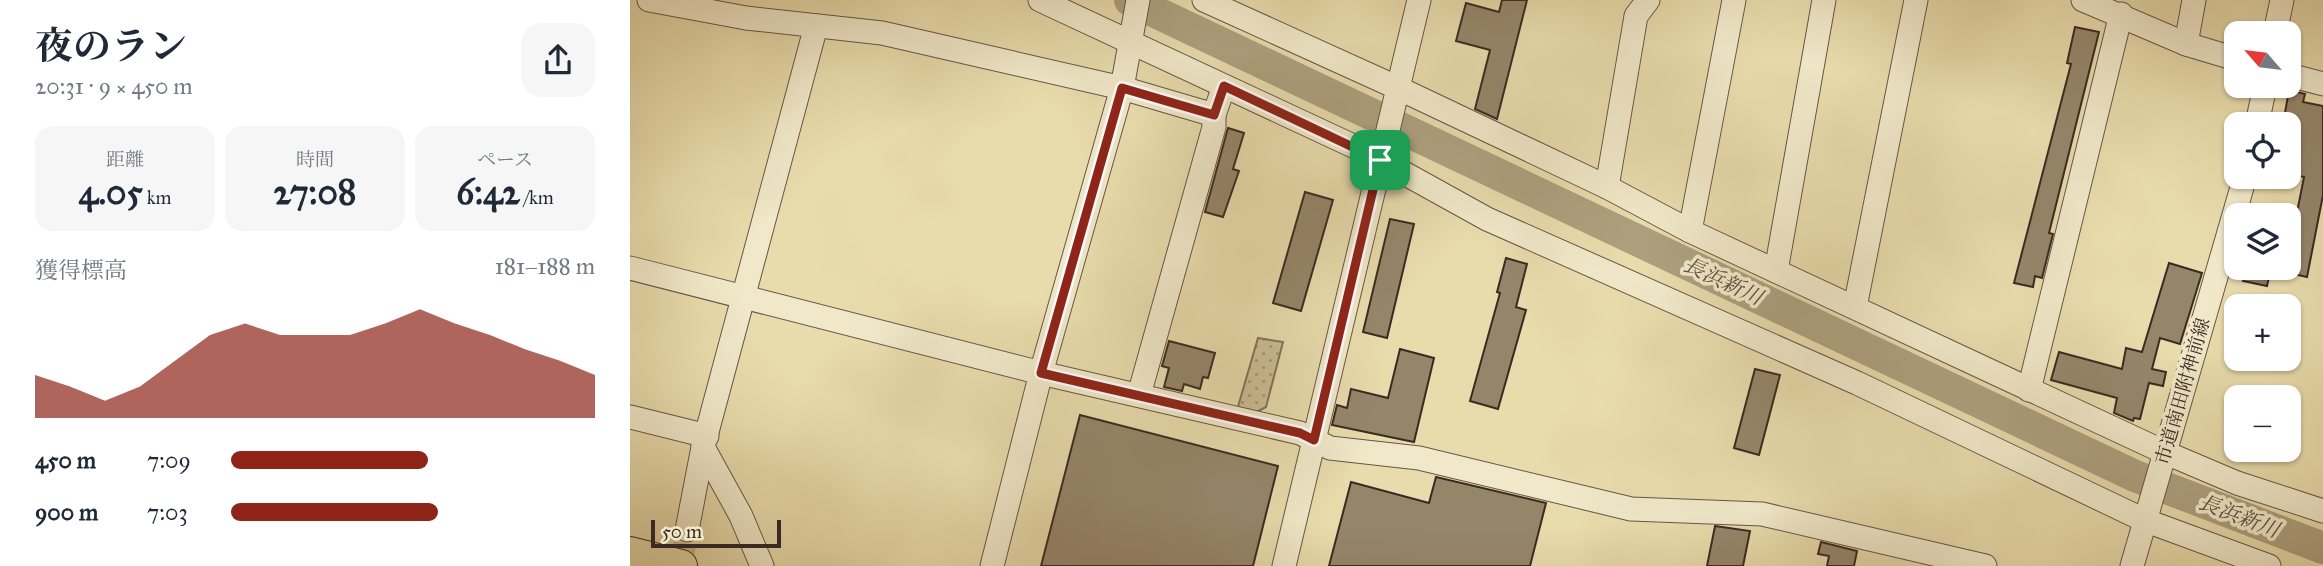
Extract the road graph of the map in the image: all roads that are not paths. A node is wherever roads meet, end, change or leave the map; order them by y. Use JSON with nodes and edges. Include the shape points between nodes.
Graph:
{"nodes":[{"id":1,"x":649,"y":0,"type":"edge"},
{"id":2,"x":1040,"y":0,"type":"edge"},
{"id":3,"x":1138,"y":0,"type":"edge"},
{"id":4,"x":1204,"y":0,"type":"edge"},
{"id":5,"x":1419,"y":0,"type":"edge"},
{"id":6,"x":1648,"y":0,"type":"edge"},
{"id":7,"x":1734,"y":0,"type":"edge"},
{"id":8,"x":1824,"y":0,"type":"edge"},
{"id":9,"x":1916,"y":0,"type":"edge"},
{"id":10,"x":2083,"y":0,"type":"edge"},
{"id":11,"x":2194,"y":0,"type":"edge"},
{"id":12,"x":2282,"y":0,"type":"edge"},
{"id":13,"x":2121,"y":14,"type":"junction"},
{"id":14,"x":2278,"y":21,"type":"edge"},
{"id":15,"x":816,"y":26,"type":"junction"},
{"id":16,"x":1130,"y":39,"type":"junction"},
{"id":17,"x":2186,"y":44,"type":"junction"},
{"id":18,"x":2224,"y":55,"type":"edge"},
{"id":19,"x":2301,"y":78,"type":"edge"},
{"id":20,"x":2323,"y":84,"type":"edge"},
{"id":21,"x":1224,"y":86,"type":"junction"},
{"id":22,"x":1122,"y":88,"type":"junction"},
{"id":23,"x":1396,"y":94,"type":"junction"},
{"id":24,"x":1214,"y":115,"type":"junction"},
{"id":25,"x":1381,"y":157,"type":"junction"},
{"id":26,"x":1607,"y":187,"type":"junction"},
{"id":27,"x":2241,"y":189,"type":"edge"},
{"id":28,"x":1690,"y":231,"type":"junction"},
{"id":29,"x":630,"y":268,"type":"edge"},
{"id":30,"x":1776,"y":271,"type":"junction"},
{"id":31,"x":745,"y":298,"type":"junction"},
{"id":32,"x":1855,"y":307,"type":"junction"},
{"id":33,"x":1041,"y":373,"type":"junction"},
{"id":34,"x":2029,"y":390,"type":"junction"},
{"id":35,"x":1139,"y":395,"type":"junction"},
{"id":36,"x":630,"y":417,"type":"edge"},
{"id":37,"x":1314,"y":440,"type":"junction"},
{"id":38,"x":705,"y":442,"type":"junction"},
{"id":39,"x":2164,"y":453,"type":"junction"},
{"id":40,"x":2323,"y":511,"type":"edge"},
{"id":41,"x":2144,"y":520,"type":"junction"},
{"id":42,"x":687,"y":530,"type":"tunnel mouth"},
{"id":43,"x":630,"y":553,"type":"edge"},
{"id":44,"x":681,"y":566,"type":"edge"},
{"id":45,"x":762,"y":566,"type":"edge"},
{"id":46,"x":992,"y":566,"type":"edge"},
{"id":47,"x":1284,"y":566,"type":"edge"},
{"id":48,"x":1985,"y":566,"type":"edge"},
{"id":49,"x":2132,"y":566,"type":"edge"},
{"id":50,"x":2269,"y":566,"type":"edge"}],
"edges":[{"from":1,"to":15,"type":"street"},
{"from":2,"to":16,"type":"street"},
{"from":3,"to":16,"type":"street"},
{"from":4,"to":23,"type":"street"},
{"from":5,"to":23,"type":"street"},
{"from":6,"to":26,"type":"street","via":[[1636,16]]},
{"from":7,"to":28,"type":"street"},
{"from":8,"to":30,"type":"street"},
{"from":9,"to":32,"type":"street"},
{"from":10,"to":13,"type":"street"},
{"from":11,"to":17,"type":"street"},
{"from":12,"to":14,"type":"street"},
{"from":13,"to":17,"type":"street"},
{"from":13,"to":34,"type":"street"},
{"from":15,"to":22,"type":"street","via":[[882,33]]},
{"from":15,"to":31,"type":"street"},
{"from":16,"to":21,"type":"street"},
{"from":16,"to":22,"type":"street"},
{"from":17,"to":18,"type":"street"},
{"from":19,"to":20,"type":"street"},
{"from":21,"to":24,"type":"street"},
{"from":21,"to":25,"type":"street"},
{"from":22,"to":24,"type":"street"},
{"from":22,"to":33,"type":"street"},
{"from":23,"to":25,"type":"street"},
{"from":23,"to":26,"type":"street"},
{"from":24,"to":35,"type":"street"},
{"from":25,"to":37,"type":"street"},
{"from":25,"to":41,"type":"street","via":[[1487,219],[1857,383]]},
{"from":26,"to":28,"type":"street"},
{"from":27,"to":39,"type":"street","name":"市道南田附神前線"},
{"from":28,"to":30,"type":"street"},
{"from":29,"to":31,"type":"street"},
{"from":30,"to":32,"type":"street"},
{"from":31,"to":33,"type":"street"},
{"from":31,"to":38,"type":"street"},
{"from":32,"to":34,"type":"street"},
{"from":33,"to":35,"type":"street"},
{"from":33,"to":46,"type":"street"},
{"from":34,"to":39,"type":"street"},
{"from":35,"to":37,"type":"street"},
{"from":36,"to":38,"type":"street"},
{"from":37,"to":47,"type":"street"},
{"from":37,"to":48,"type":"street","via":[[1330,448],[1419,458],[1631,509],[1762,514]]},
{"from":38,"to":42,"type":"street"},
{"from":38,"to":45,"type":"street"},
{"from":39,"to":40,"type":"street"},
{"from":39,"to":41,"type":"street","name":"市道南田附神前線"},
{"from":41,"to":49,"type":"street","name":"市道南田附神前線"},
{"from":41,"to":50,"type":"street"},
{"from":43,"to":44,"type":"highway"}]}
